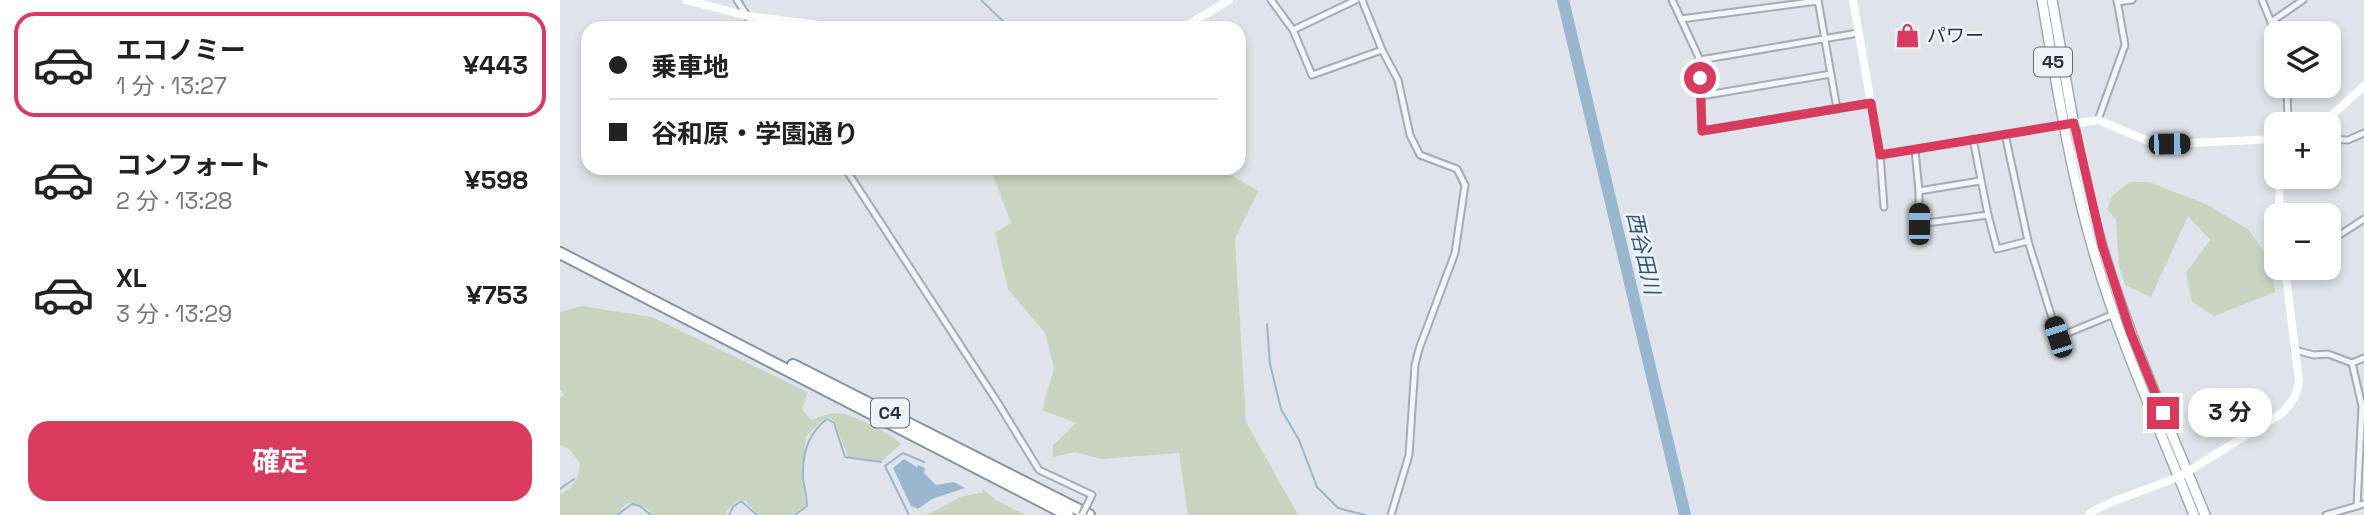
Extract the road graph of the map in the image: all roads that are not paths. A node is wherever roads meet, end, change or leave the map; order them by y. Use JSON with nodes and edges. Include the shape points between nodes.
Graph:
{"nodes":[{"id":1,"x":687,"y":0,"type":"edge"},
{"id":2,"x":737,"y":0,"type":"edge"},
{"id":3,"x":1229,"y":0,"type":"edge"},
{"id":4,"x":1271,"y":0,"type":"edge"},
{"id":5,"x":1356,"y":0,"type":"edge"},
{"id":6,"x":1362,"y":0,"type":"edge"},
{"id":7,"x":1672,"y":0,"type":"edge"},
{"id":8,"x":1853,"y":0,"type":"edge"},
{"id":9,"x":2042,"y":0,"type":"edge"},
{"id":10,"x":2052,"y":0,"type":"edge"},
{"id":11,"x":2132,"y":0,"type":"edge"},
{"id":12,"x":2262,"y":0,"type":"edge"},
{"id":13,"x":2303,"y":0,"type":"edge"},
{"id":14,"x":1818,"y":1,"type":"edge"},
{"id":15,"x":2117,"y":1,"type":"edge"},
{"id":16,"x":748,"y":16,"type":"junction"},
{"id":17,"x":1681,"y":19,"type":"junction"},
{"id":18,"x":751,"y":21,"type":"edge"},
{"id":19,"x":788,"y":21,"type":"edge"},
{"id":20,"x":1194,"y":21,"type":"edge"},
{"id":21,"x":2271,"y":21,"type":"edge"},
{"id":22,"x":2272,"y":21,"type":"edge"},
{"id":23,"x":1293,"y":30,"type":"junction"},
{"id":24,"x":1858,"y":33,"type":"junction"},
{"id":25,"x":1825,"y":39,"type":"junction"},
{"id":26,"x":1382,"y":50,"type":"junction"},
{"id":27,"x":1700,"y":60,"type":"junction"},
{"id":28,"x":1831,"y":74,"type":"junction"},
{"id":29,"x":2364,"y":86,"type":"edge"},
{"id":30,"x":1701,"y":96,"type":"junction"},
{"id":31,"x":1871,"y":103,"type":"junction"},
{"id":32,"x":1837,"y":109,"type":"junction"},
{"id":33,"x":2335,"y":112,"type":"edge"},
{"id":34,"x":2098,"y":120,"type":"junction"},
{"id":35,"x":2069,"y":124,"type":"junction"},
{"id":36,"x":2364,"y":132,"type":"edge"},
{"id":37,"x":2005,"y":134,"type":"junction"},
{"id":38,"x":1973,"y":139,"type":"junction"},
{"id":39,"x":2264,"y":140,"type":"edge"},
{"id":40,"x":2341,"y":140,"type":"edge"},
{"id":41,"x":1915,"y":150,"type":"junction"},
{"id":42,"x":1880,"y":155,"type":"junction"},
{"id":43,"x":849,"y":175,"type":"edge"},
{"id":44,"x":1980,"y":181,"type":"junction"},
{"id":45,"x":1919,"y":191,"type":"junction"},
{"id":46,"x":1884,"y":207,"type":"dead end"},
{"id":47,"x":1988,"y":215,"type":"junction"},
{"id":48,"x":2364,"y":219,"type":"edge"},
{"id":49,"x":2341,"y":234,"type":"edge"},
{"id":50,"x":2028,"y":242,"type":"junction"},
{"id":51,"x":560,"y":253,"type":"edge"},
{"id":52,"x":2286,"y":280,"type":"edge"},
{"id":53,"x":2114,"y":314,"type":"junction"},
{"id":54,"x":688,"y":318,"type":"junction"},
{"id":55,"x":2295,"y":350,"type":"junction"},
{"id":56,"x":2364,"y":358,"type":"edge"},
{"id":57,"x":2352,"y":363,"type":"junction"},
{"id":58,"x":2183,"y":474,"type":"junction"},
{"id":59,"x":2361,"y":505,"type":"edge"},
{"id":60,"x":1068,"y":515,"type":"edge"},
{"id":61,"x":1082,"y":515,"type":"edge"},
{"id":62,"x":1089,"y":515,"type":"edge"},
{"id":63,"x":1391,"y":515,"type":"edge"},
{"id":64,"x":2089,"y":515,"type":"edge"},
{"id":65,"x":2194,"y":515,"type":"edge"},
{"id":66,"x":2205,"y":515,"type":"edge"},
{"id":67,"x":2326,"y":515,"type":"edge"}],
"edges":[{"from":1,"to":16,"type":"street"},
{"from":2,"to":16,"type":"street"},
{"from":3,"to":20,"type":"street"},
{"from":4,"to":23,"type":"street"},
{"from":5,"to":23,"type":"street"},
{"from":6,"to":26,"type":"street"},
{"from":7,"to":17,"type":"street"},
{"from":8,"to":24,"type":"street"},
{"from":9,"to":35,"type":"main road","number":"45"},
{"from":10,"to":35,"type":"main road","number":"45"},
{"from":11,"to":15,"type":"street"},
{"from":12,"to":21,"type":"street"},
{"from":13,"to":22,"type":"street"},
{"from":14,"to":17,"type":"street"},
{"from":14,"to":25,"type":"street"},
{"from":15,"to":34,"type":"street","via":[[2125,45]]},
{"from":16,"to":18,"type":"street"},
{"from":16,"to":19,"type":"street"},
{"from":17,"to":27,"type":"street"},
{"from":23,"to":26,"type":"street","via":[[1312,75]]},
{"from":24,"to":25,"type":"street"},
{"from":24,"to":31,"type":"street"},
{"from":25,"to":27,"type":"street"},
{"from":25,"to":28,"type":"street"},
{"from":26,"to":63,"type":"street","via":[[1398,80],[1410,135],[1420,155],[1457,169],[1465,185],[1455,253],[1415,365],[1409,455]]},
{"from":27,"to":30,"type":"street"},
{"from":28,"to":30,"type":"street"},
{"from":28,"to":32,"type":"street"},
{"from":29,"to":33,"type":"street"},
{"from":30,"to":32,"type":"street","via":[[1702,131]]},
{"from":31,"to":32,"type":"street"},
{"from":31,"to":42,"type":"street"},
{"from":34,"to":35,"type":"street"},
{"from":34,"to":39,"type":"street","via":[[2146,140],[2169,144]]},
{"from":35,"to":37,"type":"street"},
{"from":35,"to":53,"type":"main road","number":"45","via":[[2087,228]]},
{"from":35,"to":58,"type":"main road","number":"45","via":[[2114,283]]},
{"from":36,"to":40,"type":"street"},
{"from":37,"to":38,"type":"street"},
{"from":37,"to":50,"type":"street"},
{"from":38,"to":41,"type":"street"},
{"from":38,"to":44,"type":"street"},
{"from":41,"to":42,"type":"street"},
{"from":41,"to":45,"type":"street"},
{"from":42,"to":46,"type":"street"},
{"from":43,"to":61,"type":"street","bridge":true,"via":[[1039,470],[1092,495]]},
{"from":44,"to":45,"type":"street"},
{"from":44,"to":47,"type":"street"},
{"from":45,"to":47,"type":"street","via":[[1919,224]]},
{"from":47,"to":50,"type":"street","via":[[1997,248]]},
{"from":48,"to":49,"type":"street"},
{"from":50,"to":53,"type":"street","via":[[2058,337]]},
{"from":51,"to":54,"type":"highway","number":"C4"},
{"from":52,"to":55,"type":"street"},
{"from":53,"to":58,"type":"main road","number":"45"},
{"from":54,"to":60,"type":"highway","number":"C4"},
{"from":54,"to":62,"type":"highway","number":"C4","via":[[811,373]]},
{"from":55,"to":57,"type":"street"},
{"from":55,"to":58,"type":"street","via":[[2299,381],[2290,405]]},
{"from":56,"to":57,"type":"street"},
{"from":57,"to":59,"type":"street","via":[[2362,406]]},
{"from":58,"to":64,"type":"street"},
{"from":58,"to":65,"type":"main road","number":"45"},
{"from":58,"to":66,"type":"main road","number":"45"},
{"from":59,"to":67,"type":"street"}]}
